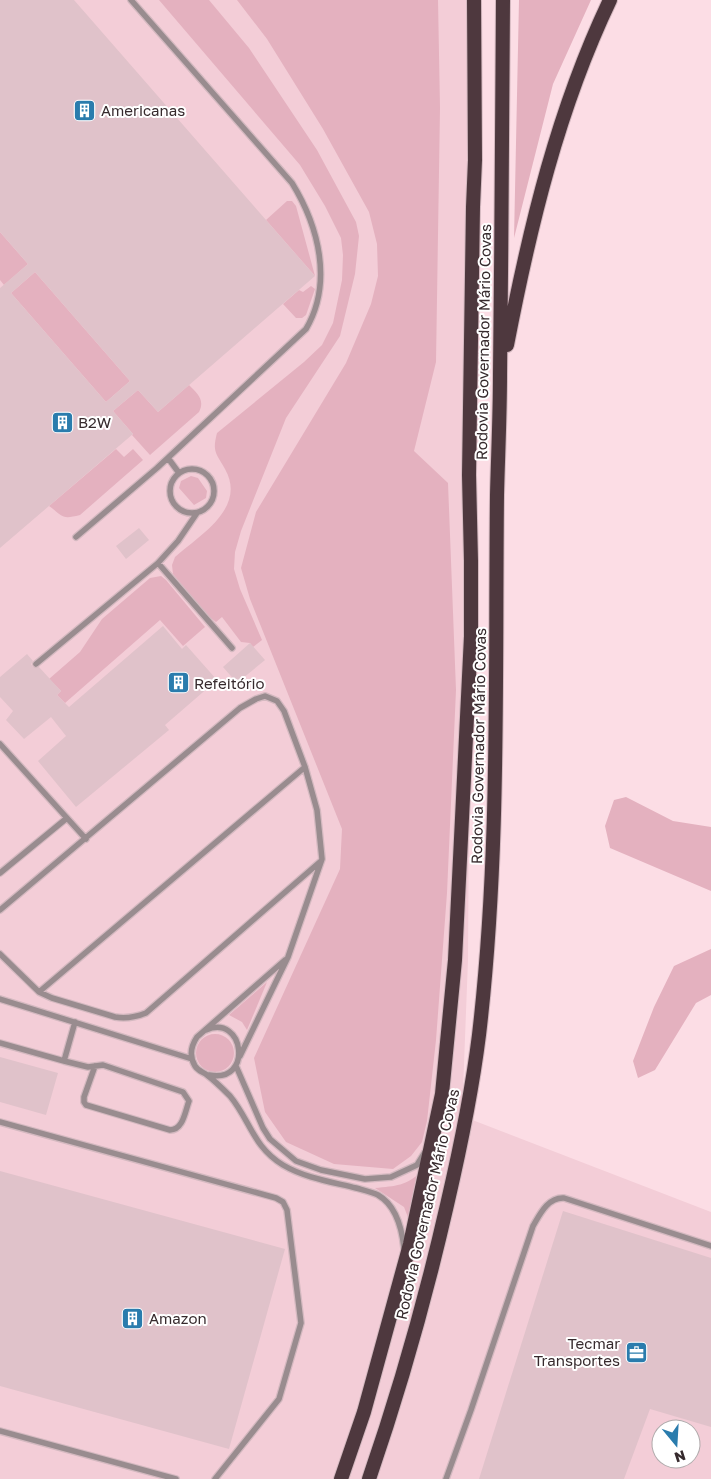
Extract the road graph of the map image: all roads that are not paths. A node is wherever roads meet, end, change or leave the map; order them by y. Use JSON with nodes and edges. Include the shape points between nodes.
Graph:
{"nodes":[{"id":1,"x":131,"y":0,"type":"edge"},
{"id":2,"x":474,"y":0,"type":"edge"},
{"id":3,"x":503,"y":0,"type":"edge"},
{"id":4,"x":610,"y":0,"type":"edge"},
{"id":5,"x":500,"y":377,"type":"junction"},
{"id":6,"x":168,"y":458,"type":"junction"},
{"id":7,"x":179,"y":473,"type":"junction"},
{"id":8,"x":197,"y":512,"type":"junction"},
{"id":9,"x":76,"y":536,"type":"dead end"},
{"id":10,"x":158,"y":563,"type":"junction"},
{"id":11,"x":232,"y":648,"type":"dead end"},
{"id":12,"x":36,"y":664,"type":"dead end"},
{"id":13,"x":0,"y":744,"type":"edge"},
{"id":14,"x":305,"y":767,"type":"junction"},
{"id":15,"x":67,"y":818,"type":"junction"},
{"id":16,"x":86,"y":839,"type":"junction"},
{"id":17,"x":322,"y":859,"type":"junction"},
{"id":18,"x":0,"y":873,"type":"edge"},
{"id":19,"x":0,"y":910,"type":"edge"},
{"id":20,"x":0,"y":954,"type":"edge"},
{"id":21,"x":288,"y":957,"type":"junction"},
{"id":22,"x":39,"y":992,"type":"junction"},
{"id":23,"x":0,"y":999,"type":"edge"},
{"id":24,"x":75,"y":1022,"type":"junction"},
{"id":25,"x":202,"y":1032,"type":"junction"},
{"id":26,"x":0,"y":1043,"type":"edge"},
{"id":27,"x":240,"y":1056,"type":"junction"},
{"id":28,"x":192,"y":1059,"type":"junction"},
{"id":29,"x":64,"y":1060,"type":"junction"},
{"id":30,"x":95,"y":1066,"type":"junction"},
{"id":31,"x":236,"y":1066,"type":"junction"},
{"id":32,"x":207,"y":1075,"type":"junction"},
{"id":33,"x":0,"y":1122,"type":"edge"},
{"id":34,"x":432,"y":1142,"type":"junction"},
{"id":35,"x":711,"y":1246,"type":"edge"},
{"id":36,"x":406,"y":1259,"type":"junction"},
{"id":37,"x":0,"y":1431,"type":"edge"},
{"id":38,"x":176,"y":1479,"type":"edge"},
{"id":39,"x":215,"y":1479,"type":"edge"},
{"id":40,"x":341,"y":1479,"type":"edge"},
{"id":41,"x":369,"y":1479,"type":"edge"},
{"id":42,"x":446,"y":1479,"type":"edge"}],
"edges":[{"from":1,"to":6,"type":"lane","via":[[292,183],[314,229],[319,248],[320,291],[306,329]]},
{"from":2,"to":34,"type":"highway","name":"Rodovia Governador Mário Covas","via":[[475,160],[469,475],[471,636],[454,960],[442,1094]]},
{"from":3,"to":5,"type":"highway","name":"Rodovia Governador Mário Covas"},
{"from":4,"to":5,"type":"highway","via":[[557,135],[530,233]]},
{"from":5,"to":41,"type":"highway","name":"Rodovia Governador Mário Covas","via":[[496,784],[488,936],[478,1041],[465,1122],[438,1242],[396,1397]]},
{"from":6,"to":7,"type":"lane"},
{"from":6,"to":9,"type":"lane"},
{"from":7,"to":8,"type":"lane","via":[[173,479],[170,496],[180,510]]},
{"from":7,"to":8,"type":"lane","via":[[196,469],[204,472],[214,486],[211,503]]},
{"from":8,"to":10,"type":"lane","via":[[178,541]]},
{"from":10,"to":11,"type":"lane"},
{"from":10,"to":12,"type":"lane"},
{"from":13,"to":15,"type":"lane"},
{"from":14,"to":16,"type":"lane","via":[[284,711],[265,696],[240,708]]},
{"from":14,"to":17,"type":"lane","via":[[317,810]]},
{"from":14,"to":22,"type":"lane"},
{"from":15,"to":16,"type":"lane"},
{"from":15,"to":18,"type":"lane"},
{"from":16,"to":19,"type":"lane"},
{"from":17,"to":21,"type":"lane"},
{"from":17,"to":22,"type":"lane","via":[[137,1017],[125,1019]]},
{"from":20,"to":22,"type":"lane"},
{"from":21,"to":25,"type":"lane"},
{"from":21,"to":27,"type":"lane"},
{"from":23,"to":24,"type":"lane"},
{"from":24,"to":28,"type":"lane"},
{"from":24,"to":29,"type":"lane"},
{"from":25,"to":27,"type":"lane","via":[[210,1028],[226,1030],[238,1042]]},
{"from":25,"to":28,"type":"lane","via":[[193,1044]]},
{"from":26,"to":29,"type":"lane"},
{"from":27,"to":31,"type":"lane"},
{"from":28,"to":32,"type":"lane"},
{"from":29,"to":30,"type":"lane"},
{"from":30,"to":30,"type":"lane","via":[[84,1097],[86,1105],[170,1130],[179,1127],[189,1102],[183,1092],[102,1065]]},
{"from":31,"to":32,"type":"lane","via":[[222,1076]]},
{"from":31,"to":34,"type":"lane","via":[[256,1115],[270,1139],[296,1162],[365,1179],[391,1178],[417,1165]]},
{"from":32,"to":36,"type":"lane","via":[[236,1104],[265,1151],[282,1164],[378,1196],[389,1204],[402,1231]]},
{"from":33,"to":39,"type":"lane","via":[[283,1202],[287,1210],[301,1323],[279,1399]]},
{"from":34,"to":36,"type":"highway","name":"Rodovia Governador Mário Covas"},
{"from":35,"to":42,"type":"lane","via":[[564,1198],[550,1202],[533,1226]]},
{"from":36,"to":40,"type":"highway","name":"Rodovia Governador Mário Covas","via":[[364,1412]]},
{"from":37,"to":38,"type":"lane"}]}
